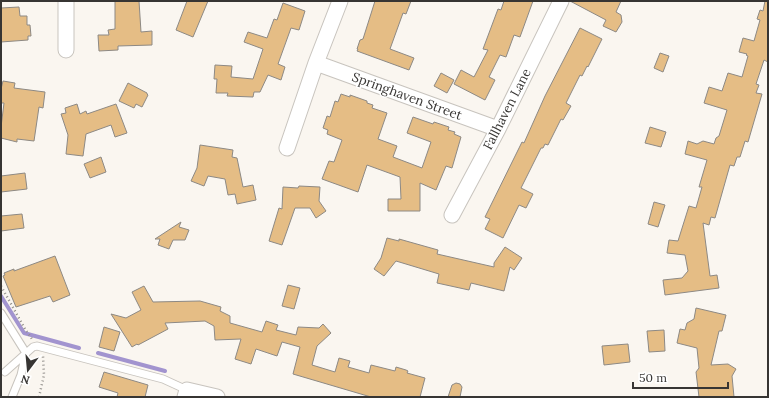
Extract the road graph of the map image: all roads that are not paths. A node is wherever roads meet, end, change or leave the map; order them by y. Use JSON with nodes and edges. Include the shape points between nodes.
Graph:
{"nodes":[{"id":1,"x":66,"y":1,"type":"edge"},
{"id":2,"x":340,"y":1,"type":"edge"},
{"id":3,"x":561,"y":1,"type":"edge"},
{"id":4,"x":66,"y":50,"type":"dead end"},
{"id":5,"x":316,"y":63,"type":"junction"},
{"id":6,"x":498,"y":129,"type":"junction"},
{"id":7,"x":288,"y":148,"type":"dead end"},
{"id":8,"x":452,"y":215,"type":"dead end"},
{"id":9,"x":1,"y":313,"type":"edge"},
{"id":10,"x":26,"y":353,"type":"junction"},
{"id":11,"x":5,"y":372,"type":"dead end"},
{"id":12,"x":186,"y":393,"type":"edge"},
{"id":13,"x":12,"y":397,"type":"edge"},
{"id":14,"x":217,"y":397,"type":"edge"}],
"edges":[{"from":1,"to":4,"type":"street"},
{"from":2,"to":5,"type":"street"},
{"from":3,"to":6,"type":"street","name":"Fallhaven Lane"},
{"from":5,"to":6,"type":"street","name":"Springhaven Street"},
{"from":5,"to":7,"type":"street"},
{"from":6,"to":8,"type":"street","name":"Fallhaven Lane"},
{"from":9,"to":10,"type":"lane"},
{"from":10,"to":11,"type":"lane"},
{"from":10,"to":12,"type":"lane","via":[[36,344],[163,380]]},
{"from":10,"to":13,"type":"lane","via":[[22,375]]},
{"from":12,"to":14,"type":"street"}]}
